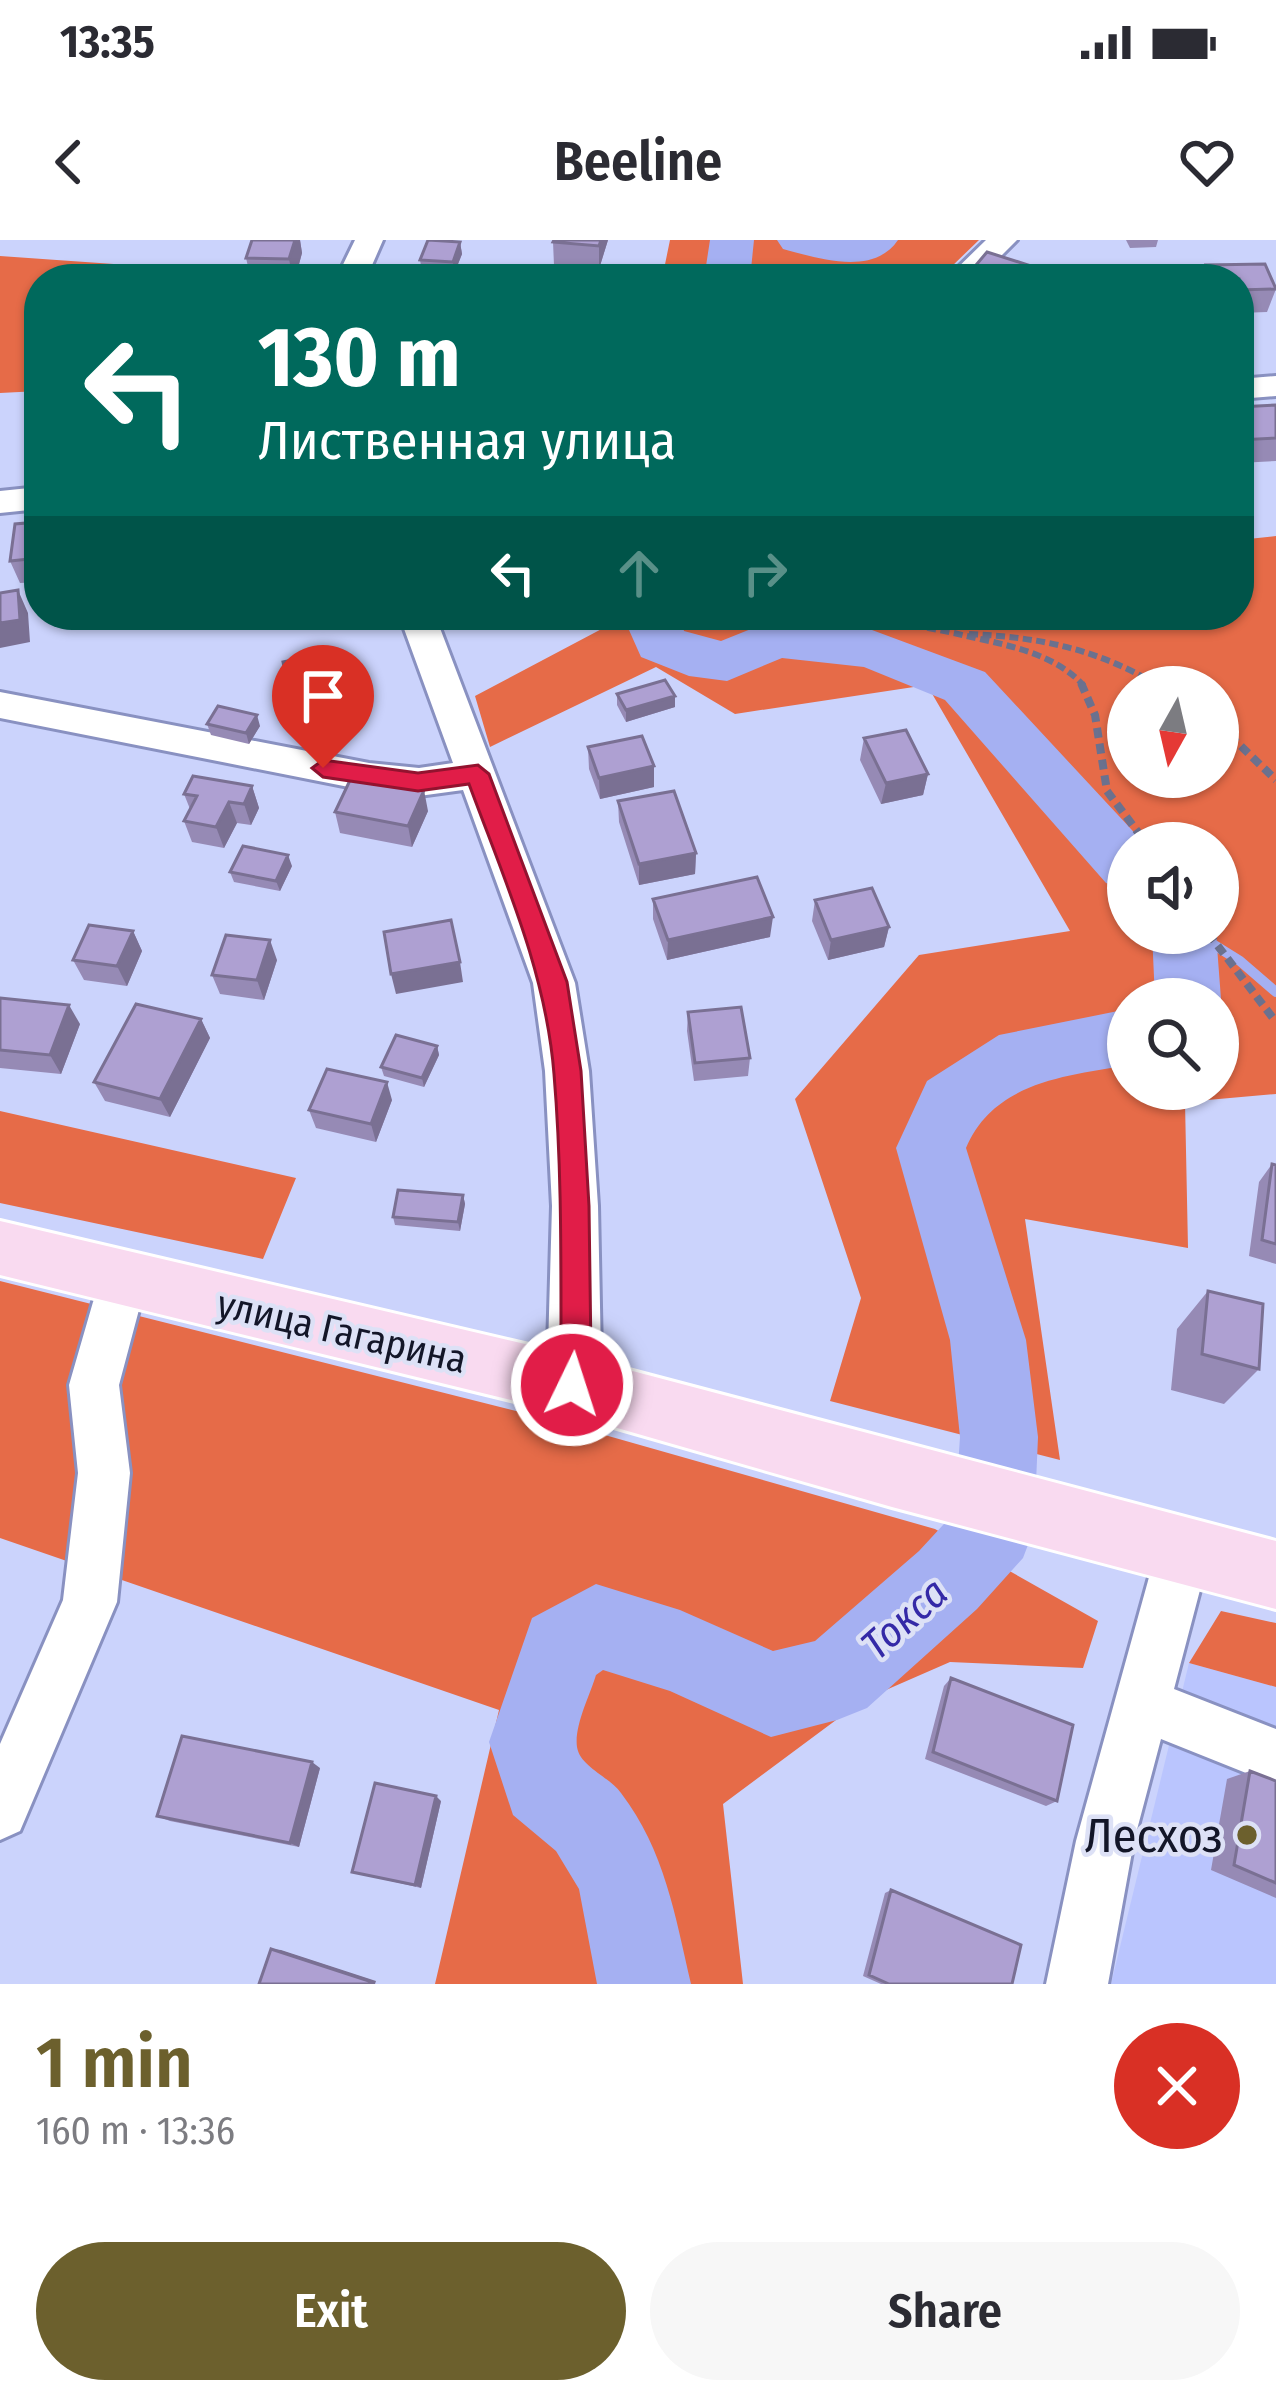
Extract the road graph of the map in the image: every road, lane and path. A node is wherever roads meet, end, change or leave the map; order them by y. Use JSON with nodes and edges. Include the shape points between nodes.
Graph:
{"nodes":[{"id":1,"x":1003,"y":240,"type":"edge"},
{"id":2,"x":977,"y":264,"type":"edge"},
{"id":3,"x":422,"y":630,"type":"edge"},
{"id":4,"x":938,"y":630,"type":"edge"},
{"id":5,"x":954,"y":633,"type":"junction"},
{"id":6,"x":1128,"y":666,"type":"edge"},
{"id":7,"x":0,"y":705,"type":"edge"},
{"id":8,"x":1239,"y":744,"type":"edge"},
{"id":9,"x":478,"y":774,"type":"junction"},
{"id":10,"x":1276,"y":780,"type":"edge"},
{"id":11,"x":1129,"y":822,"type":"edge"},
{"id":12,"x":1224,"y":954,"type":"edge"},
{"id":13,"x":1276,"y":1022,"type":"edge"},
{"id":14,"x":0,"y":1248,"type":"edge"},
{"id":15,"x":128,"y":1281,"type":"junction"},
{"id":16,"x":572,"y":1385,"type":"junction"},
{"id":17,"x":1183,"y":1552,"type":"junction"},
{"id":18,"x":1276,"y":1575,"type":"edge"},
{"id":19,"x":1142,"y":1704,"type":"junction"},
{"id":20,"x":1276,"y":1756,"type":"edge"},
{"id":21,"x":0,"y":1811,"type":"edge"},
{"id":22,"x":1078,"y":1984,"type":"edge"}],
"edges":[{"from":1,"to":2,"type":"street"},
{"from":3,"to":9,"type":"street"},
{"from":4,"to":5,"type":"path"},
{"from":5,"to":6,"type":"path","via":[[1052,638]]},
{"from":5,"to":11,"type":"path","via":[[1079,678],[1090,697],[1108,796]]},
{"from":7,"to":9,"type":"street","via":[[370,777],[418,782]]},
{"from":8,"to":10,"type":"path"},
{"from":9,"to":16,"type":"street","via":[[554,982],[575,1206]]},
{"from":12,"to":13,"type":"path"},
{"from":14,"to":15,"type":"main road","name":"улица Гагарина"},
{"from":15,"to":16,"type":"main road","name":"улица Гагарина"},
{"from":15,"to":21,"type":"street","via":[[94,1384],[104,1473],[90,1602]]},
{"from":16,"to":17,"type":"main road","name":"улица Гагарина"},
{"from":17,"to":18,"type":"main road","name":"улица Гагарина"},
{"from":17,"to":19,"type":"street"},
{"from":19,"to":20,"type":"street"},
{"from":19,"to":22,"type":"street"}]}
